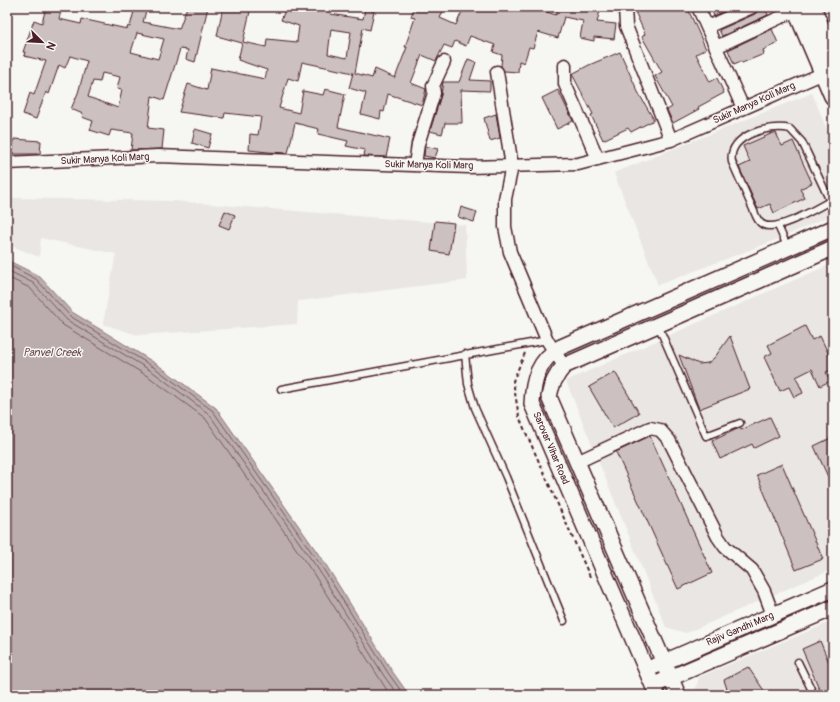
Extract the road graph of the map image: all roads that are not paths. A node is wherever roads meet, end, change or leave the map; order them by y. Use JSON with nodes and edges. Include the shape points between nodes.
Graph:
{"nodes":[{"id":1,"x":625,"y":7,"type":"edge"},
{"id":2,"x":698,"y":7,"type":"edge"},
{"id":3,"x":741,"y":7,"type":"edge"},
{"id":4,"x":752,"y":7,"type":"edge"},
{"id":5,"x":801,"y":8,"type":"edge"},
{"id":6,"x":706,"y":25,"type":"junction"},
{"id":7,"x":831,"y":46,"type":"edge"},
{"id":8,"x":716,"y":47,"type":"junction"},
{"id":9,"x":444,"y":62,"type":"dead end"},
{"id":10,"x":565,"y":65,"type":"dead end"},
{"id":11,"x":828,"y":71,"type":"edge"},
{"id":12,"x":497,"y":72,"type":"dead end"},
{"id":13,"x":833,"y":96,"type":"edge"},
{"id":14,"x":743,"y":108,"type":"junction"},
{"id":15,"x":671,"y":140,"type":"junction"},
{"id":16,"x":598,"y":159,"type":"junction"},
{"id":17,"x":7,"y":163,"type":"edge"},
{"id":18,"x":415,"y":165,"type":"junction"},
{"id":19,"x":512,"y":166,"type":"junction"},
{"id":20,"x":830,"y":201,"type":"junction"},
{"id":21,"x":833,"y":208,"type":"edge"},
{"id":22,"x":778,"y":226,"type":"junction"},
{"id":23,"x":833,"y":228,"type":"edge"},
{"id":24,"x":788,"y":248,"type":"junction"},
{"id":25,"x":833,"y":248,"type":"edge"},
{"id":26,"x":658,"y":325,"type":"junction"},
{"id":27,"x":551,"y":345,"type":"junction"},
{"id":28,"x":465,"y":354,"type":"junction"},
{"id":29,"x":564,"y":366,"type":"junction"},
{"id":30,"x":281,"y":389,"type":"dead end"},
{"id":31,"x":740,"y":423,"type":"dead end"},
{"id":32,"x":577,"y":462,"type":"junction"},
{"id":33,"x":833,"y":589,"type":"edge"},
{"id":34,"x":833,"y":608,"type":"edge"},
{"id":35,"x":773,"y":615,"type":"junction"},
{"id":36,"x":564,"y":621,"type":"dead end"},
{"id":37,"x":663,"y":662,"type":"junction"},
{"id":38,"x":798,"y":662,"type":"dead end"},
{"id":39,"x":646,"y":669,"type":"junction"},
{"id":40,"x":670,"y":678,"type":"junction"},
{"id":41,"x":655,"y":690,"type":"edge"},
{"id":42,"x":678,"y":695,"type":"edge"},
{"id":43,"x":814,"y":695,"type":"edge"}],
"edges":[{"from":1,"to":15,"type":"street","via":[[626,26]]},
{"from":2,"to":6,"type":"street"},
{"from":3,"to":6,"type":"street"},
{"from":4,"to":6,"type":"street"},
{"from":5,"to":7,"type":"main road"},
{"from":5,"to":8,"type":"street"},
{"from":5,"to":11,"type":"main road"},
{"from":6,"to":8,"type":"street"},
{"from":8,"to":14,"type":"street"},
{"from":9,"to":18,"type":"street","via":[[433,86],[434,93],[418,144]]},
{"from":10,"to":16,"type":"street","via":[[565,84]]},
{"from":11,"to":13,"type":"main road"},
{"from":11,"to":14,"type":"street","name":"Sukir Manya Koli Marg"},
{"from":12,"to":19,"type":"street"},
{"from":14,"to":15,"type":"street","name":"Sukir Manya Koli Marg"},
{"from":15,"to":16,"type":"street","name":"Sukir Manya Koli Marg"},
{"from":16,"to":19,"type":"street","name":"Sukir Manya Koli Marg","via":[[578,164]]},
{"from":17,"to":18,"type":"street","name":"Sukir Manya Koli Marg","via":[[158,156]]},
{"from":18,"to":19,"type":"street","name":"Sukir Manya Koli Marg"},
{"from":19,"to":27,"type":"street","via":[[505,199],[505,227],[510,252]]},
{"from":20,"to":21,"type":"lane"},
{"from":20,"to":22,"type":"lane"},
{"from":20,"to":22,"type":"lane","via":[[802,142],[790,129],[773,127],[742,138],[736,144],[731,156],[732,162],[759,222]]},
{"from":22,"to":24,"type":"lane"},
{"from":23,"to":24,"type":"street","name":"Sarovar Vihar Road"},
{"from":24,"to":27,"type":"street","name":"Sarovar Vihar Road"},
{"from":25,"to":26,"type":"street"},
{"from":26,"to":29,"type":"street"},
{"from":26,"to":31,"type":"lane","via":[[706,436]]},
{"from":27,"to":28,"type":"lane"},
{"from":27,"to":29,"type":"street"},
{"from":27,"to":39,"type":"street","name":"Sarovar Vihar Road","via":[[533,384],[532,404]]},
{"from":28,"to":30,"type":"lane"},
{"from":28,"to":36,"type":"lane","via":[[468,384],[476,408]]},
{"from":29,"to":32,"type":"street","name":"Sarovar Vihar Road","via":[[550,388],[549,397]]},
{"from":32,"to":35,"type":"street","via":[[650,428],[660,430],[669,440],[724,547],[752,570]]},
{"from":32,"to":37,"type":"street","name":"Sarovar Vihar Road"},
{"from":33,"to":35,"type":"street","name":"Rajiv Gandhi Marg"},
{"from":34,"to":40,"type":"street","name":"Rajiv Gandhi Marg"},
{"from":35,"to":37,"type":"street","name":"Rajiv Gandhi Marg"},
{"from":37,"to":39,"type":"street","name":"Rajiv Gandhi Marg"},
{"from":37,"to":40,"type":"street","name":"Sarovar Vihar Road"},
{"from":38,"to":43,"type":"lane"},
{"from":39,"to":41,"type":"street","name":"Sarovar Vihar Road"},
{"from":40,"to":41,"type":"street","name":"Rajiv Gandhi Marg"},
{"from":40,"to":42,"type":"street","name":"Sarovar Vihar Road"}]}
